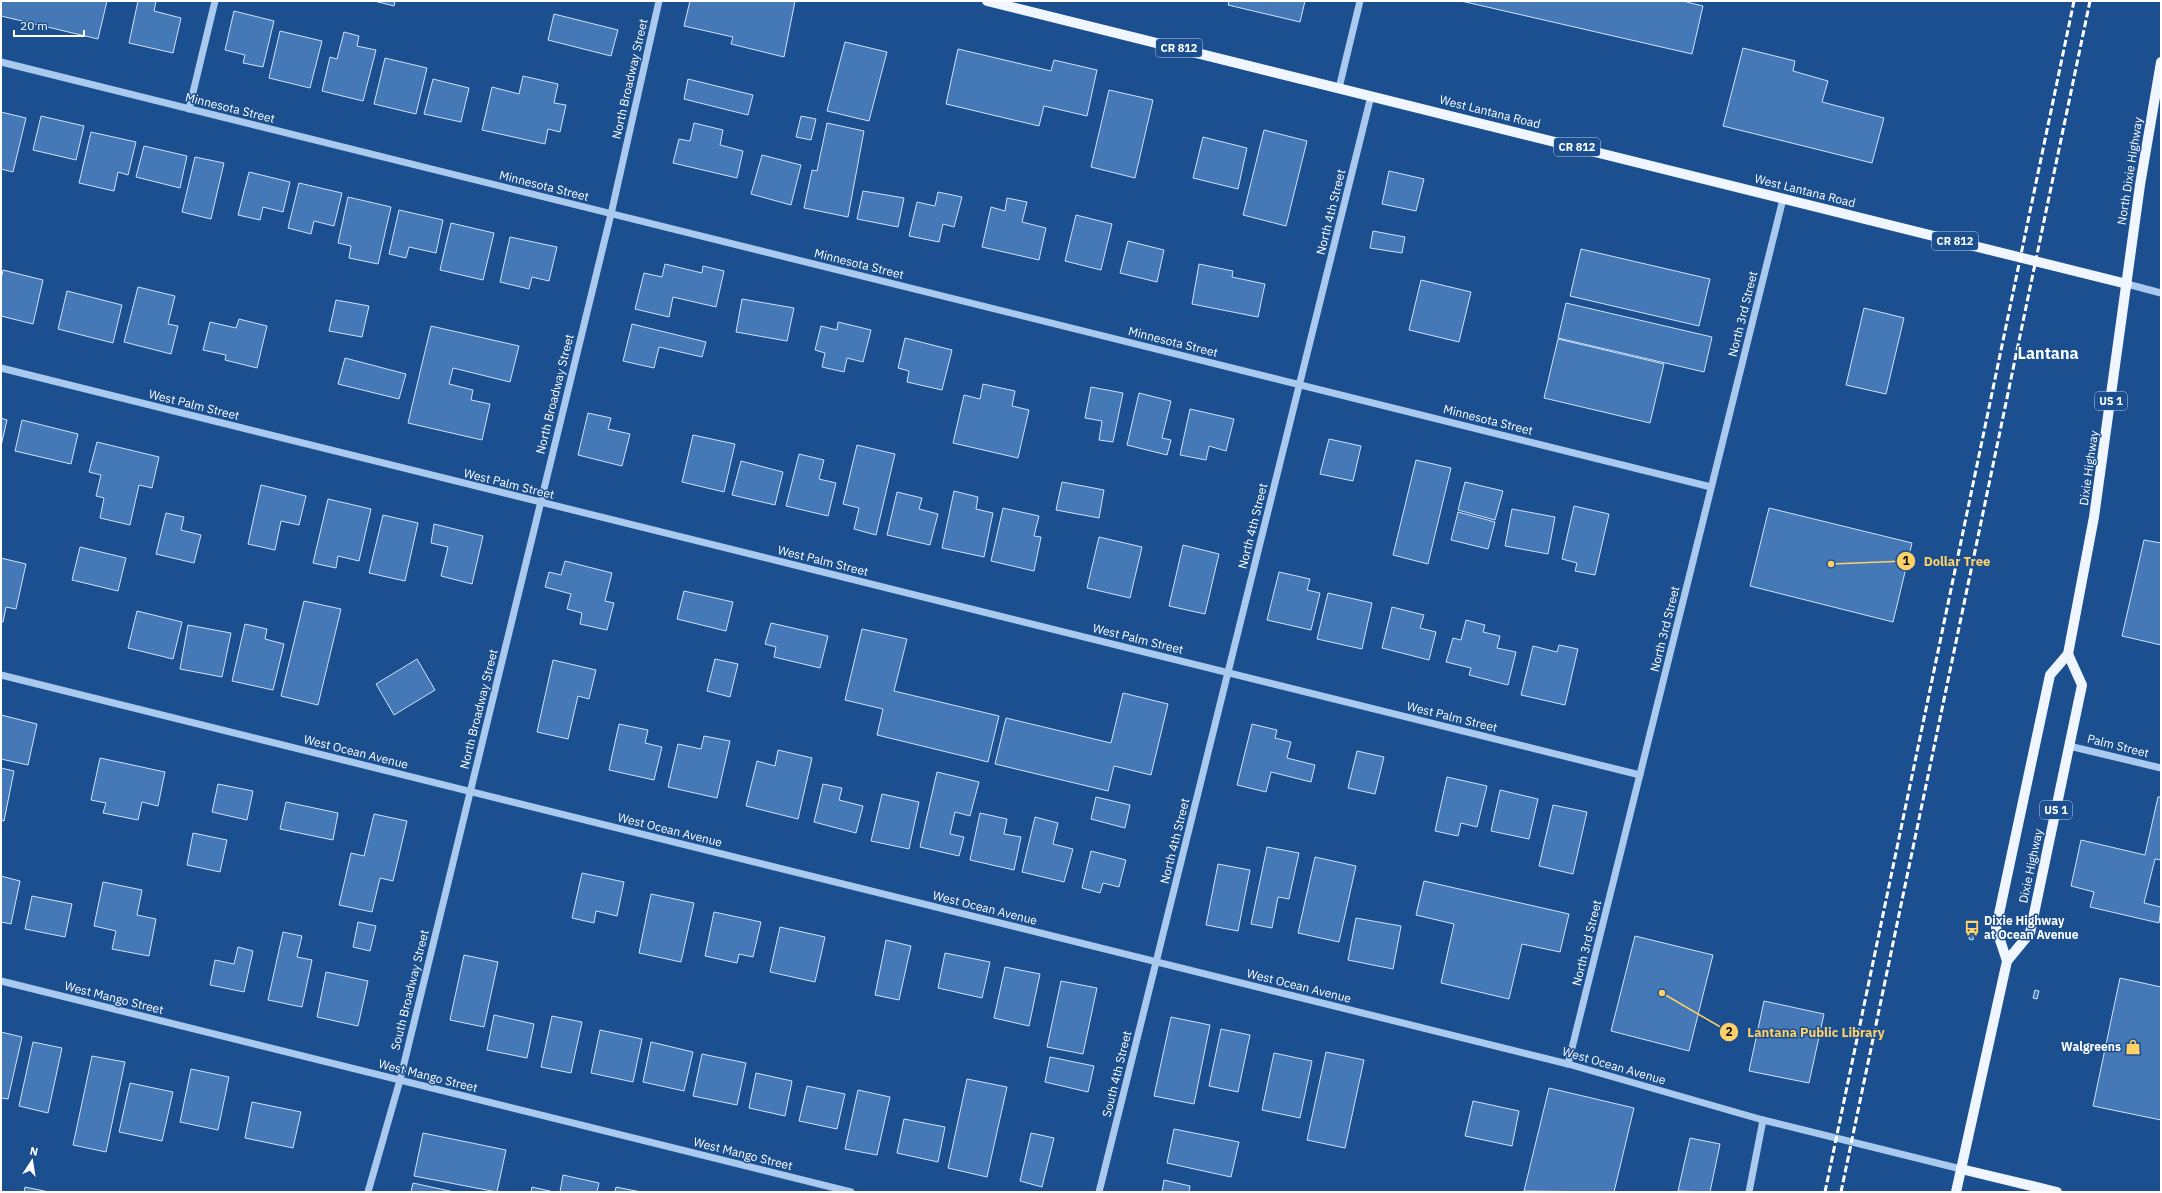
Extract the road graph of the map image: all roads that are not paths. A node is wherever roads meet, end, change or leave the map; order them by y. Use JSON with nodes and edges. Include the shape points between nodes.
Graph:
{"nodes":[{"id":1,"x":215,"y":1,"type":"edge"},
{"id":2,"x":659,"y":1,"type":"edge"},
{"id":3,"x":987,"y":1,"type":"edge"},
{"id":4,"x":1360,"y":1,"type":"edge"},
{"id":5,"x":1,"y":62,"type":"edge"},
{"id":6,"x":2161,"y":62,"type":"edge"},
{"id":7,"x":1338,"y":88,"type":"junction"},
{"id":8,"x":1371,"y":96,"type":"junction"},
{"id":9,"x":188,"y":109,"type":"junction"},
{"id":10,"x":1783,"y":199,"type":"junction"},
{"id":11,"x":611,"y":214,"type":"junction"},
{"id":12,"x":2127,"y":284,"type":"junction"},
{"id":13,"x":2161,"y":293,"type":"edge"},
{"id":14,"x":1,"y":368,"type":"edge"},
{"id":15,"x":1299,"y":385,"type":"junction"},
{"id":16,"x":1711,"y":487,"type":"junction"},
{"id":17,"x":540,"y":503,"type":"junction"},
{"id":18,"x":2068,"y":654,"type":"junction"},
{"id":19,"x":1228,"y":673,"type":"junction"},
{"id":20,"x":1,"y":675,"type":"edge"},
{"id":21,"x":2069,"y":746,"type":"junction"},
{"id":22,"x":2161,"y":768,"type":"edge"},
{"id":23,"x":1640,"y":775,"type":"junction"},
{"id":24,"x":470,"y":792,"type":"junction"},
{"id":25,"x":2007,"y":961,"type":"junction"},
{"id":26,"x":1156,"y":962,"type":"junction"},
{"id":27,"x":1,"y":981,"type":"edge"},
{"id":28,"x":1568,"y":1064,"type":"junction"},
{"id":29,"x":400,"y":1080,"type":"junction"},
{"id":30,"x":1763,"y":1120,"type":"junction"},
{"id":31,"x":1961,"y":1169,"type":"junction"},
{"id":32,"x":368,"y":1192,"type":"edge"},
{"id":33,"x":851,"y":1192,"type":"edge"},
{"id":34,"x":1099,"y":1192,"type":"edge"},
{"id":35,"x":1749,"y":1192,"type":"edge"},
{"id":36,"x":1956,"y":1192,"type":"edge"},
{"id":37,"x":2057,"y":1192,"type":"edge"}],
"edges":[{"from":1,"to":9,"type":"street"},
{"from":2,"to":11,"type":"street","name":"North Broadway Street"},
{"from":3,"to":7,"type":"main road","name":"West Lantana Road","number":"CR 812"},
{"from":4,"to":7,"type":"street"},
{"from":5,"to":9,"type":"street","name":"Minnesota Street"},
{"from":6,"to":12,"type":"main road","name":"North Dixie Highway","number":"US 1","via":[[2140,185]]},
{"from":7,"to":8,"type":"main road","name":"West Lantana Road","number":"CR 812"},
{"from":8,"to":10,"type":"main road","name":"West Lantana Road","number":"CR 812"},
{"from":8,"to":15,"type":"street","name":"North 4th Street"},
{"from":9,"to":11,"type":"street","name":"Minnesota Street"},
{"from":10,"to":12,"type":"main road","name":"West Lantana Road","number":"CR 812"},
{"from":10,"to":16,"type":"street","name":"North 3rd Street"},
{"from":11,"to":15,"type":"street","name":"Minnesota Street"},
{"from":11,"to":17,"type":"street","name":"North Broadway Street"},
{"from":12,"to":13,"type":"street"},
{"from":12,"to":18,"type":"main road","name":"Dixie Highway","number":"US 1","via":[[2094,517]]},
{"from":14,"to":17,"type":"street","name":"West Palm Street"},
{"from":15,"to":16,"type":"street","name":"Minnesota Street"},
{"from":15,"to":19,"type":"street","name":"North 4th Street"},
{"from":16,"to":23,"type":"street","name":"North 3rd Street"},
{"from":17,"to":19,"type":"street","name":"West Palm Street"},
{"from":17,"to":24,"type":"street","name":"North Broadway Street"},
{"from":18,"to":21,"type":"main road","name":"Dixie Highway","number":"US 1","via":[[2082,685]]},
{"from":18,"to":25,"type":"main road","name":"Dixie Highway","number":"US 1","via":[[2050,675],[1996,928]]},
{"from":19,"to":23,"type":"street","name":"West Palm Street"},
{"from":19,"to":26,"type":"street","name":"North 4th Street"},
{"from":20,"to":24,"type":"street","name":"West Ocean Avenue"},
{"from":21,"to":22,"type":"street","name":"Palm Street"},
{"from":21,"to":25,"type":"main road","name":"Dixie Highway","number":"US 1","via":[[2030,933]]},
{"from":23,"to":28,"type":"street","name":"North 3rd Street"},
{"from":24,"to":26,"type":"street","name":"West Ocean Avenue"},
{"from":24,"to":29,"type":"street","name":"South Broadway Street"},
{"from":25,"to":31,"type":"main road","name":"Dixie Highway","number":"US 1"},
{"from":26,"to":28,"type":"street","name":"West Ocean Avenue"},
{"from":26,"to":34,"type":"street","name":"South 4th Street"},
{"from":27,"to":29,"type":"street","name":"West Mango Street"},
{"from":28,"to":30,"type":"street","name":"West Ocean Avenue"},
{"from":29,"to":32,"type":"street","name":"South Broadway Street"},
{"from":29,"to":33,"type":"street","name":"West Mango Street"},
{"from":30,"to":31,"type":"street","name":"West Ocean Avenue"},
{"from":30,"to":35,"type":"street"},
{"from":31,"to":36,"type":"main road","name":"Dixie Highway","number":"US 1"},
{"from":31,"to":37,"type":"main road"}]}
